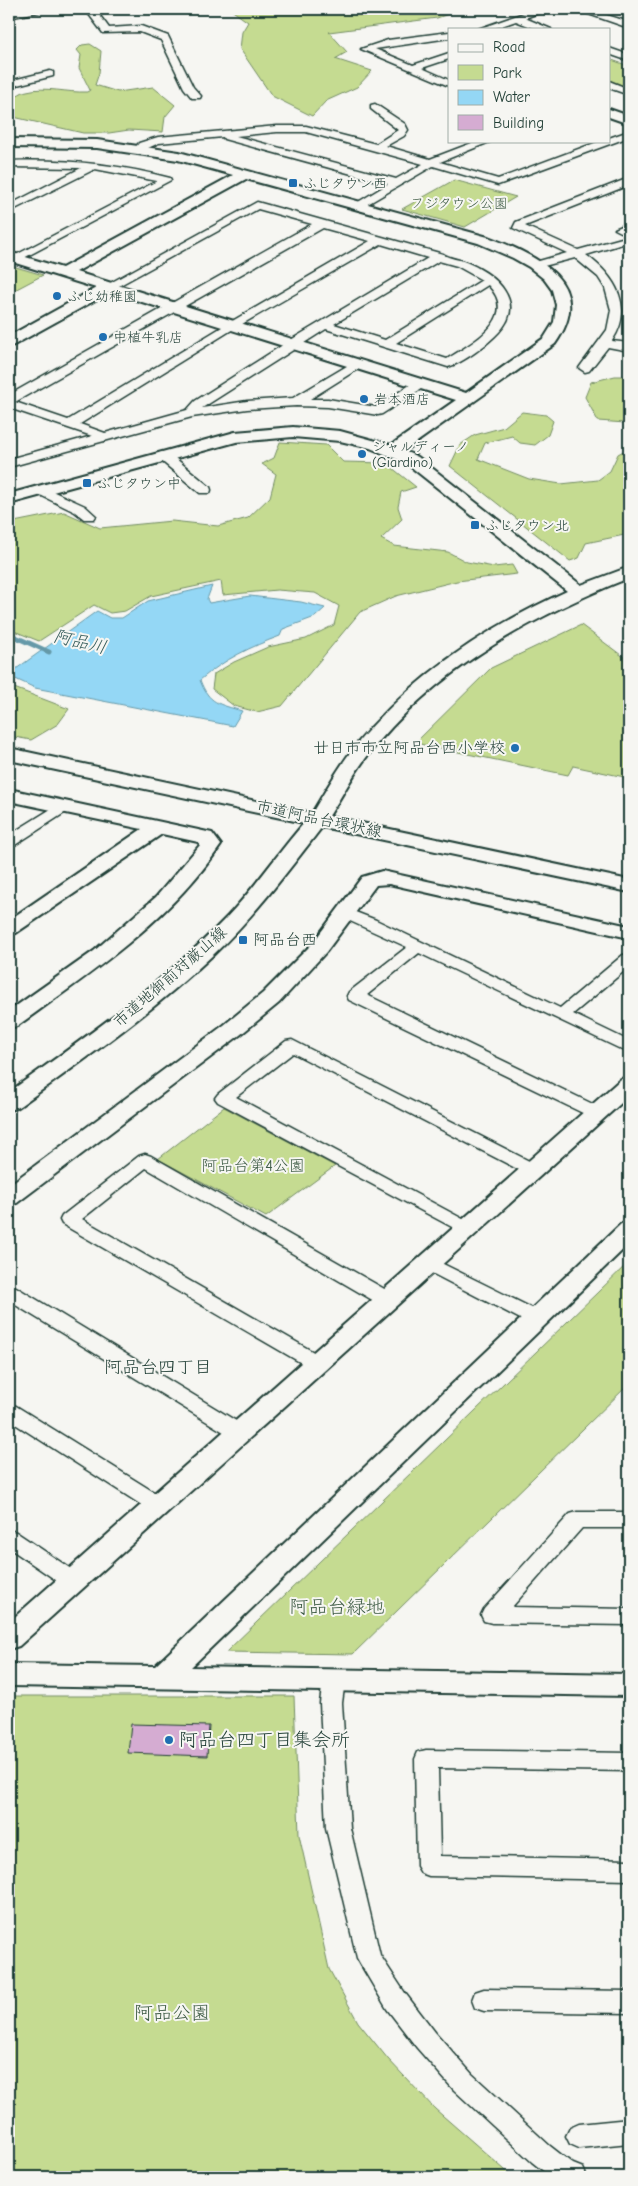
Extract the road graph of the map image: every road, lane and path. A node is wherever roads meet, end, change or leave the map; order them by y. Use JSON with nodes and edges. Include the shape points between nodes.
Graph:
{"nodes":[{"id":1,"x":38,"y":9,"type":"edge"},
{"id":2,"x":90,"y":9,"type":"edge"},
{"id":3,"x":544,"y":9,"type":"edge"},
{"id":4,"x":579,"y":9,"type":"edge"},
{"id":5,"x":9,"y":15,"type":"edge"},
{"id":6,"x":515,"y":18,"type":"junction"},
{"id":7,"x":629,"y":25,"type":"edge"},
{"id":8,"x":486,"y":28,"type":"edge"},
{"id":9,"x":543,"y":28,"type":"edge"},
{"id":10,"x":448,"y":35,"type":"edge"},
{"id":11,"x":610,"y":51,"type":"edge"},
{"id":12,"x":448,"y":56,"type":"edge"},
{"id":13,"x":629,"y":58,"type":"edge"},
{"id":14,"x":413,"y":68,"type":"junction"},
{"id":15,"x":50,"y":74,"type":"dead end"},
{"id":16,"x":448,"y":83,"type":"edge"},
{"id":17,"x":9,"y":84,"type":"edge"},
{"id":18,"x":610,"y":84,"type":"edge"},
{"id":19,"x":196,"y":96,"type":"dead end"},
{"id":20,"x":616,"y":96,"type":"dead end"},
{"id":21,"x":375,"y":107,"type":"dead end"},
{"id":22,"x":610,"y":113,"type":"edge"},
{"id":23,"x":629,"y":120,"type":"edge"},
{"id":24,"x":218,"y":134,"type":"junction"},
{"id":25,"x":629,"y":134,"type":"edge"},
{"id":26,"x":610,"y":141,"type":"edge"},
{"id":27,"x":484,"y":142,"type":"edge"},
{"id":28,"x":607,"y":142,"type":"edge"},
{"id":29,"x":9,"y":144,"type":"edge"},
{"id":30,"x":377,"y":147,"type":"junction"},
{"id":31,"x":139,"y":149,"type":"junction"},
{"id":32,"x":431,"y":163,"type":"junction"},
{"id":33,"x":9,"y":164,"type":"edge"},
{"id":34,"x":94,"y":166,"type":"junction"},
{"id":35,"x":245,"y":174,"type":"junction"},
{"id":36,"x":629,"y":181,"type":"edge"},
{"id":37,"x":397,"y":183,"type":"junction"},
{"id":38,"x":360,"y":206,"type":"junction"},
{"id":39,"x":9,"y":209,"type":"edge"},
{"id":40,"x":323,"y":223,"type":"junction"},
{"id":41,"x":629,"y":226,"type":"edge"},
{"id":42,"x":629,"y":234,"type":"edge"},
{"id":43,"x":629,"y":239,"type":"edge"},
{"id":44,"x":380,"y":240,"type":"junction"},
{"id":45,"x":576,"y":254,"type":"junction"},
{"id":46,"x":439,"y":256,"type":"junction"},
{"id":47,"x":13,"y":257,"type":"edge"},
{"id":48,"x":536,"y":265,"type":"junction"},
{"id":49,"x":64,"y":273,"type":"junction"},
{"id":50,"x":489,"y":280,"type":"junction"},
{"id":51,"x":109,"y":287,"type":"junction"},
{"id":52,"x":174,"y":307,"type":"junction"},
{"id":53,"x":325,"y":325,"type":"junction"},
{"id":54,"x":233,"y":326,"type":"junction"},
{"id":55,"x":9,"y":342,"type":"edge"},
{"id":56,"x":603,"y":343,"type":"junction"},
{"id":57,"x":293,"y":344,"type":"junction"},
{"id":58,"x":387,"y":344,"type":"junction"},
{"id":59,"x":629,"y":347,"type":"edge"},
{"id":60,"x":357,"y":364,"type":"junction"},
{"id":61,"x":585,"y":368,"type":"dead end"},
{"id":62,"x":420,"y":384,"type":"junction"},
{"id":63,"x":468,"y":399,"type":"junction"},
{"id":64,"x":9,"y":402,"type":"edge"},
{"id":65,"x":296,"y":402,"type":"junction"},
{"id":66,"x":191,"y":413,"type":"junction"},
{"id":67,"x":69,"y":424,"type":"junction"},
{"id":68,"x":106,"y":437,"type":"junction"},
{"id":69,"x":9,"y":450,"type":"edge"},
{"id":70,"x":393,"y":451,"type":"junction"},
{"id":71,"x":164,"y":456,"type":"junction"},
{"id":72,"x":29,"y":458,"type":"junction"},
{"id":73,"x":9,"y":463,"type":"edge"},
{"id":74,"x":41,"y":490,"type":"junction"},
{"id":75,"x":206,"y":490,"type":"dead end"},
{"id":76,"x":9,"y":499,"type":"edge"},
{"id":77,"x":90,"y":516,"type":"dead end"},
{"id":78,"x":629,"y":572,"type":"edge"},
{"id":79,"x":579,"y":592,"type":"junction"},
{"id":80,"x":9,"y":754,"type":"edge"},
{"id":81,"x":9,"y":795,"type":"edge"},
{"id":82,"x":64,"y":806,"type":"junction"},
{"id":83,"x":318,"y":818,"type":"junction"},
{"id":84,"x":160,"y":827,"type":"junction"},
{"id":85,"x":9,"y":842,"type":"edge"},
{"id":86,"x":629,"y":886,"type":"edge"},
{"id":87,"x":345,"y":914,"type":"junction"},
{"id":88,"x":9,"y":929,"type":"edge"},
{"id":89,"x":629,"y":932,"type":"edge"},
{"id":90,"x":418,"y":946,"type":"junction"},
{"id":91,"x":629,"y":958,"type":"edge"},
{"id":92,"x":562,"y":1015,"type":"junction"},
{"id":93,"x":9,"y":1020,"type":"edge"},
{"id":94,"x":629,"y":1048,"type":"edge"},
{"id":95,"x":629,"y":1084,"type":"edge"},
{"id":96,"x":9,"y":1103,"type":"edge"},
{"id":97,"x":597,"y":1113,"type":"junction"},
{"id":98,"x":533,"y":1170,"type":"junction"},
{"id":99,"x":9,"y":1197,"type":"edge"},
{"id":100,"x":467,"y":1230,"type":"junction"},
{"id":101,"x":629,"y":1230,"type":"edge"},
{"id":102,"x":428,"y":1264,"type":"junction"},
{"id":103,"x":9,"y":1292,"type":"edge"},
{"id":104,"x":388,"y":1300,"type":"junction"},
{"id":105,"x":537,"y":1319,"type":"junction"},
{"id":106,"x":317,"y":1363,"type":"junction"},
{"id":107,"x":9,"y":1411,"type":"edge"},
{"id":108,"x":240,"y":1432,"type":"junction"},
{"id":109,"x":158,"y":1505,"type":"junction"},
{"id":110,"x":629,"y":1520,"type":"edge"},
{"id":111,"x":9,"y":1538,"type":"edge"},
{"id":112,"x":73,"y":1581,"type":"junction"},
{"id":113,"x":629,"y":1617,"type":"edge"},
{"id":114,"x":9,"y":1638,"type":"edge"},
{"id":115,"x":9,"y":1675,"type":"edge"},
{"id":116,"x":161,"y":1678,"type":"junction"},
{"id":117,"x":334,"y":1680,"type":"junction"},
{"id":118,"x":629,"y":1685,"type":"edge"},
{"id":119,"x":629,"y":1762,"type":"edge"},
{"id":120,"x":629,"y":1870,"type":"edge"},
{"id":121,"x":484,"y":2000,"type":"dead end"},
{"id":122,"x":629,"y":2002,"type":"edge"},
{"id":123,"x":629,"y":2131,"type":"edge"},
{"id":124,"x":579,"y":2136,"type":"dead end"},
{"id":125,"x":574,"y":2177,"type":"edge"}],
"edges":[{"from":1,"to":5,"type":"street"},
{"from":2,"to":19,"type":"street","via":[[106,31],[141,29],[165,38]]},
{"from":3,"to":6,"type":"street"},
{"from":4,"to":7,"type":"street"},
{"from":6,"to":8,"type":"street"},
{"from":6,"to":9,"type":"street"},
{"from":10,"to":14,"type":"street","via":[[366,49]]},
{"from":11,"to":13,"type":"street"},
{"from":12,"to":14,"type":"street"},
{"from":14,"to":16,"type":"street"},
{"from":15,"to":17,"type":"street"},
{"from":18,"to":20,"type":"street","via":[[629,92]]},
{"from":21,"to":30,"type":"street","via":[[403,130]]},
{"from":22,"to":23,"type":"street"},
{"from":24,"to":30,"type":"street","via":[[306,129]]},
{"from":24,"to":31,"type":"street","via":[[158,140]]},
{"from":24,"to":37,"type":"street"},
{"from":25,"to":26,"type":"street"},
{"from":27,"to":32,"type":"street"},
{"from":28,"to":32,"type":"street","via":[[498,182]]},
{"from":29,"to":31,"type":"street","via":[[68,143]]},
{"from":30,"to":32,"type":"street"},
{"from":31,"to":35,"type":"street"},
{"from":32,"to":37,"type":"street"},
{"from":33,"to":34,"type":"street"},
{"from":34,"to":39,"type":"street"},
{"from":34,"to":47,"type":"street","via":[[130,170],[166,180]]},
{"from":35,"to":38,"type":"street"},
{"from":35,"to":49,"type":"street"},
{"from":36,"to":45,"type":"street","via":[[520,224],[519,228]]},
{"from":37,"to":38,"type":"street"},
{"from":38,"to":48,"type":"street","via":[[483,240]]},
{"from":40,"to":44,"type":"street"},
{"from":40,"to":51,"type":"street","via":[[258,205]]},
{"from":40,"to":52,"type":"street"},
{"from":41,"to":42,"type":"street","via":[[621,229]]},
{"from":43,"to":45,"type":"street"},
{"from":44,"to":46,"type":"street"},
{"from":44,"to":54,"type":"street"},
{"from":45,"to":48,"type":"street"},
{"from":45,"to":56,"type":"street","via":[[602,274],[614,296],[614,329]]},
{"from":46,"to":50,"type":"street"},
{"from":46,"to":53,"type":"street"},
{"from":47,"to":49,"type":"street"},
{"from":48,"to":63,"type":"street","via":[[553,281],[563,298],[562,324],[541,349]]},
{"from":49,"to":51,"type":"street"},
{"from":50,"to":58,"type":"street"},
{"from":50,"to":58,"type":"street","via":[[502,296],[506,306],[504,317],[491,334],[448,363]]},
{"from":51,"to":52,"type":"street"},
{"from":51,"to":55,"type":"street"},
{"from":52,"to":54,"type":"street"},
{"from":52,"to":64,"type":"street"},
{"from":53,"to":57,"type":"street"},
{"from":53,"to":58,"type":"street"},
{"from":54,"to":57,"type":"street"},
{"from":54,"to":67,"type":"street"},
{"from":56,"to":59,"type":"street"},
{"from":56,"to":61,"type":"street"},
{"from":57,"to":60,"type":"street"},
{"from":57,"to":66,"type":"street","via":[[199,404]]},
{"from":60,"to":62,"type":"street"},
{"from":60,"to":65,"type":"street"},
{"from":62,"to":63,"type":"street"},
{"from":62,"to":65,"type":"street","via":[[378,411]]},
{"from":63,"to":70,"type":"street"},
{"from":64,"to":67,"type":"street"},
{"from":65,"to":66,"type":"street"},
{"from":66,"to":68,"type":"street"},
{"from":67,"to":68,"type":"street"},
{"from":68,"to":72,"type":"street"},
{"from":69,"to":72,"type":"street"},
{"from":70,"to":71,"type":"street","via":[[340,436],[283,432],[226,439]]},
{"from":70,"to":79,"type":"street","via":[[412,460]]},
{"from":71,"to":74,"type":"street"},
{"from":71,"to":75,"type":"street"},
{"from":72,"to":73,"type":"street"},
{"from":74,"to":76,"type":"street"},
{"from":74,"to":77,"type":"street"},
{"from":78,"to":79,"type":"street","name":"市道地御前対厳山線"},
{"from":79,"to":83,"type":"street","name":"市道地御前対厳山線","via":[[498,634],[427,685],[363,749]]},
{"from":80,"to":83,"type":"street","name":"市道阿品台環状線"},
{"from":81,"to":82,"type":"street"},
{"from":82,"to":84,"type":"street"},
{"from":82,"to":85,"type":"street"},
{"from":83,"to":86,"type":"street","name":"市道阿品台環状線"},
{"from":83,"to":96,"type":"street","name":"市道地御前対厳山線","via":[[262,891],[195,960],[133,1012]]},
{"from":84,"to":88,"type":"street"},
{"from":84,"to":93,"type":"street","via":[[205,836],[211,845],[163,901],[101,956]]},
{"from":87,"to":89,"type":"street","via":[[365,884],[382,877]]},
{"from":87,"to":90,"type":"street"},
{"from":87,"to":99,"type":"street","via":[[304,965],[258,1008]]},
{"from":90,"to":92,"type":"street"},
{"from":90,"to":97,"type":"street","via":[[355,996]]},
{"from":91,"to":92,"type":"street"},
{"from":92,"to":94,"type":"street"},
{"from":95,"to":97,"type":"street"},
{"from":97,"to":98,"type":"street"},
{"from":98,"to":100,"type":"street"},
{"from":98,"to":100,"type":"street","via":[[292,1044],[224,1098]]},
{"from":100,"to":102,"type":"street"},
{"from":101,"to":105,"type":"street"},
{"from":102,"to":104,"type":"street"},
{"from":102,"to":105,"type":"street"},
{"from":103,"to":108,"type":"street"},
{"from":104,"to":106,"type":"street"},
{"from":104,"to":106,"type":"street","via":[[145,1160],[69,1220]]},
{"from":105,"to":116,"type":"street"},
{"from":106,"to":108,"type":"street"},
{"from":107,"to":109,"type":"street"},
{"from":108,"to":109,"type":"street"},
{"from":109,"to":112,"type":"street"},
{"from":110,"to":113,"type":"street","via":[[577,1520],[492,1615]]},
{"from":111,"to":112,"type":"street"},
{"from":112,"to":114,"type":"street"},
{"from":115,"to":116,"type":"street"},
{"from":116,"to":117,"type":"street"},
{"from":117,"to":118,"type":"street"},
{"from":117,"to":125,"type":"street","via":[[331,1703],[338,1828],[370,1958],[396,2001],[463,2082],[542,2154]]},
{"from":119,"to":120,"type":"street","via":[[426,1759],[429,1866]]},
{"from":121,"to":122,"type":"street"},
{"from":123,"to":124,"type":"street"}]}
